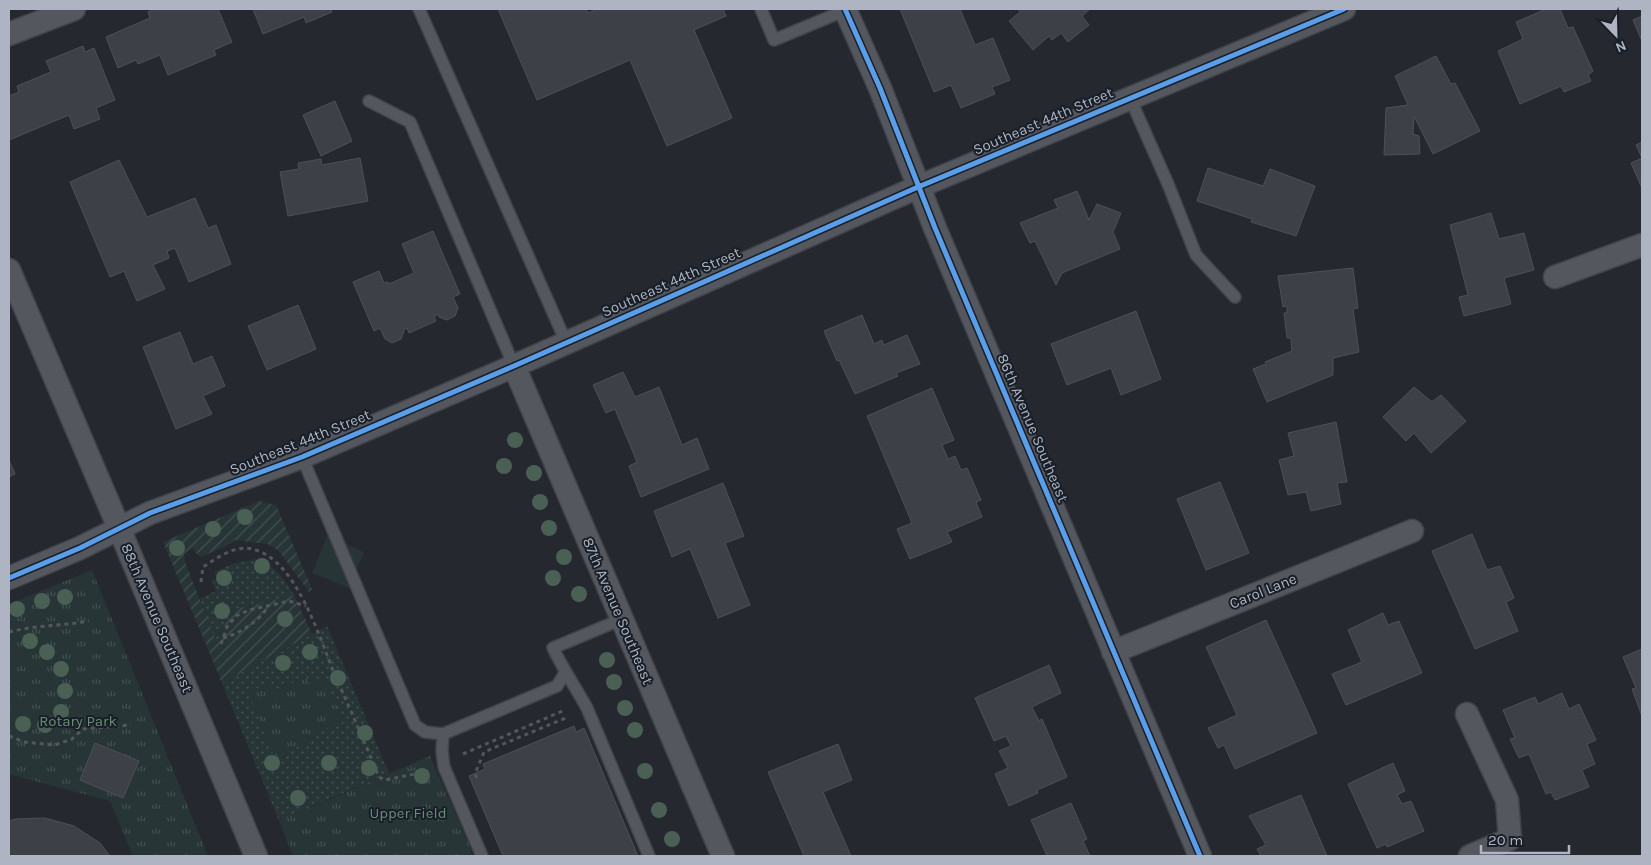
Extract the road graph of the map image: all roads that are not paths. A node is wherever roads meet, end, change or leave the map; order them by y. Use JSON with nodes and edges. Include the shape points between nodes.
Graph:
{"nodes":[{"id":1,"x":74,"y":9,"type":"edge"},
{"id":2,"x":419,"y":9,"type":"edge"},
{"id":3,"x":761,"y":9,"type":"edge"},
{"id":4,"x":846,"y":9,"type":"edge"},
{"id":5,"x":1344,"y":9,"type":"edge"},
{"id":6,"x":9,"y":34,"type":"edge"},
{"id":7,"x":1130,"y":98,"type":"junction"},
{"id":8,"x":369,"y":101,"type":"dead end"},
{"id":9,"x":918,"y":188,"type":"junction"},
{"id":10,"x":1642,"y":245,"type":"edge"},
{"id":11,"x":9,"y":270,"type":"edge"},
{"id":12,"x":1555,"y":277,"type":"dead end"},
{"id":13,"x":1236,"y":297,"type":"dead end"},
{"id":14,"x":566,"y":342,"type":"junction"},
{"id":15,"x":514,"y":366,"type":"junction"},
{"id":16,"x":302,"y":457,"type":"junction"},
{"id":17,"x":119,"y":528,"type":"junction"},
{"id":18,"x":1412,"y":531,"type":"dead end"},
{"id":19,"x":9,"y":578,"type":"edge"},
{"id":20,"x":622,"y":619,"type":"junction"},
{"id":21,"x":1113,"y":652,"type":"junction"},
{"id":22,"x":565,"y":673,"type":"junction"},
{"id":23,"x":1467,"y":714,"type":"dead end"},
{"id":24,"x":443,"y":734,"type":"junction"},
{"id":25,"x":256,"y":856,"type":"edge"},
{"id":26,"x":482,"y":856,"type":"edge"},
{"id":27,"x":649,"y":856,"type":"edge"},
{"id":28,"x":723,"y":856,"type":"edge"},
{"id":29,"x":1200,"y":856,"type":"edge"},
{"id":30,"x":1470,"y":856,"type":"edge"}],
"edges":[{"from":1,"to":6,"type":"street"},
{"from":2,"to":14,"type":"lane"},
{"from":3,"to":4,"type":"lane","via":[[774,40]]},
{"from":4,"to":9,"type":"street","name":"86th Avenue Southeast"},
{"from":5,"to":7,"type":"street","name":"Southeast 44th Street"},
{"from":7,"to":9,"type":"street","name":"Southeast 44th Street"},
{"from":7,"to":13,"type":"lane","via":[[1196,255]]},
{"from":8,"to":15,"type":"lane","via":[[410,122]]},
{"from":9,"to":14,"type":"street","name":"Southeast 44th Street"},
{"from":9,"to":21,"type":"street","name":"86th Avenue Southeast"},
{"from":10,"to":12,"type":"street"},
{"from":11,"to":17,"type":"street","name":"88th Avenue Southeast"},
{"from":14,"to":15,"type":"street","name":"Southeast 44th Street"},
{"from":15,"to":16,"type":"street","name":"Southeast 44th Street"},
{"from":15,"to":20,"type":"street","name":"87th Avenue Southeast"},
{"from":16,"to":17,"type":"street","name":"Southeast 44th Street","via":[[150,513]]},
{"from":16,"to":24,"type":"lane","via":[[415,725],[425,732]]},
{"from":17,"to":19,"type":"street","name":"Southeast 44th Street"},
{"from":17,"to":25,"type":"street","name":"88th Avenue Southeast"},
{"from":18,"to":21,"type":"street","name":"Carol Lane"},
{"from":20,"to":22,"type":"lane","via":[[553,648]]},
{"from":20,"to":28,"type":"street","name":"87th Avenue Southeast"},
{"from":21,"to":29,"type":"street","name":"86th Avenue Southeast"},
{"from":22,"to":24,"type":"lane","via":[[556,686]]},
{"from":22,"to":27,"type":"lane","via":[[587,708]]},
{"from":23,"to":30,"type":"street","via":[[1507,800],[1510,839]]},
{"from":24,"to":26,"type":"lane","via":[[444,767]]}]}
